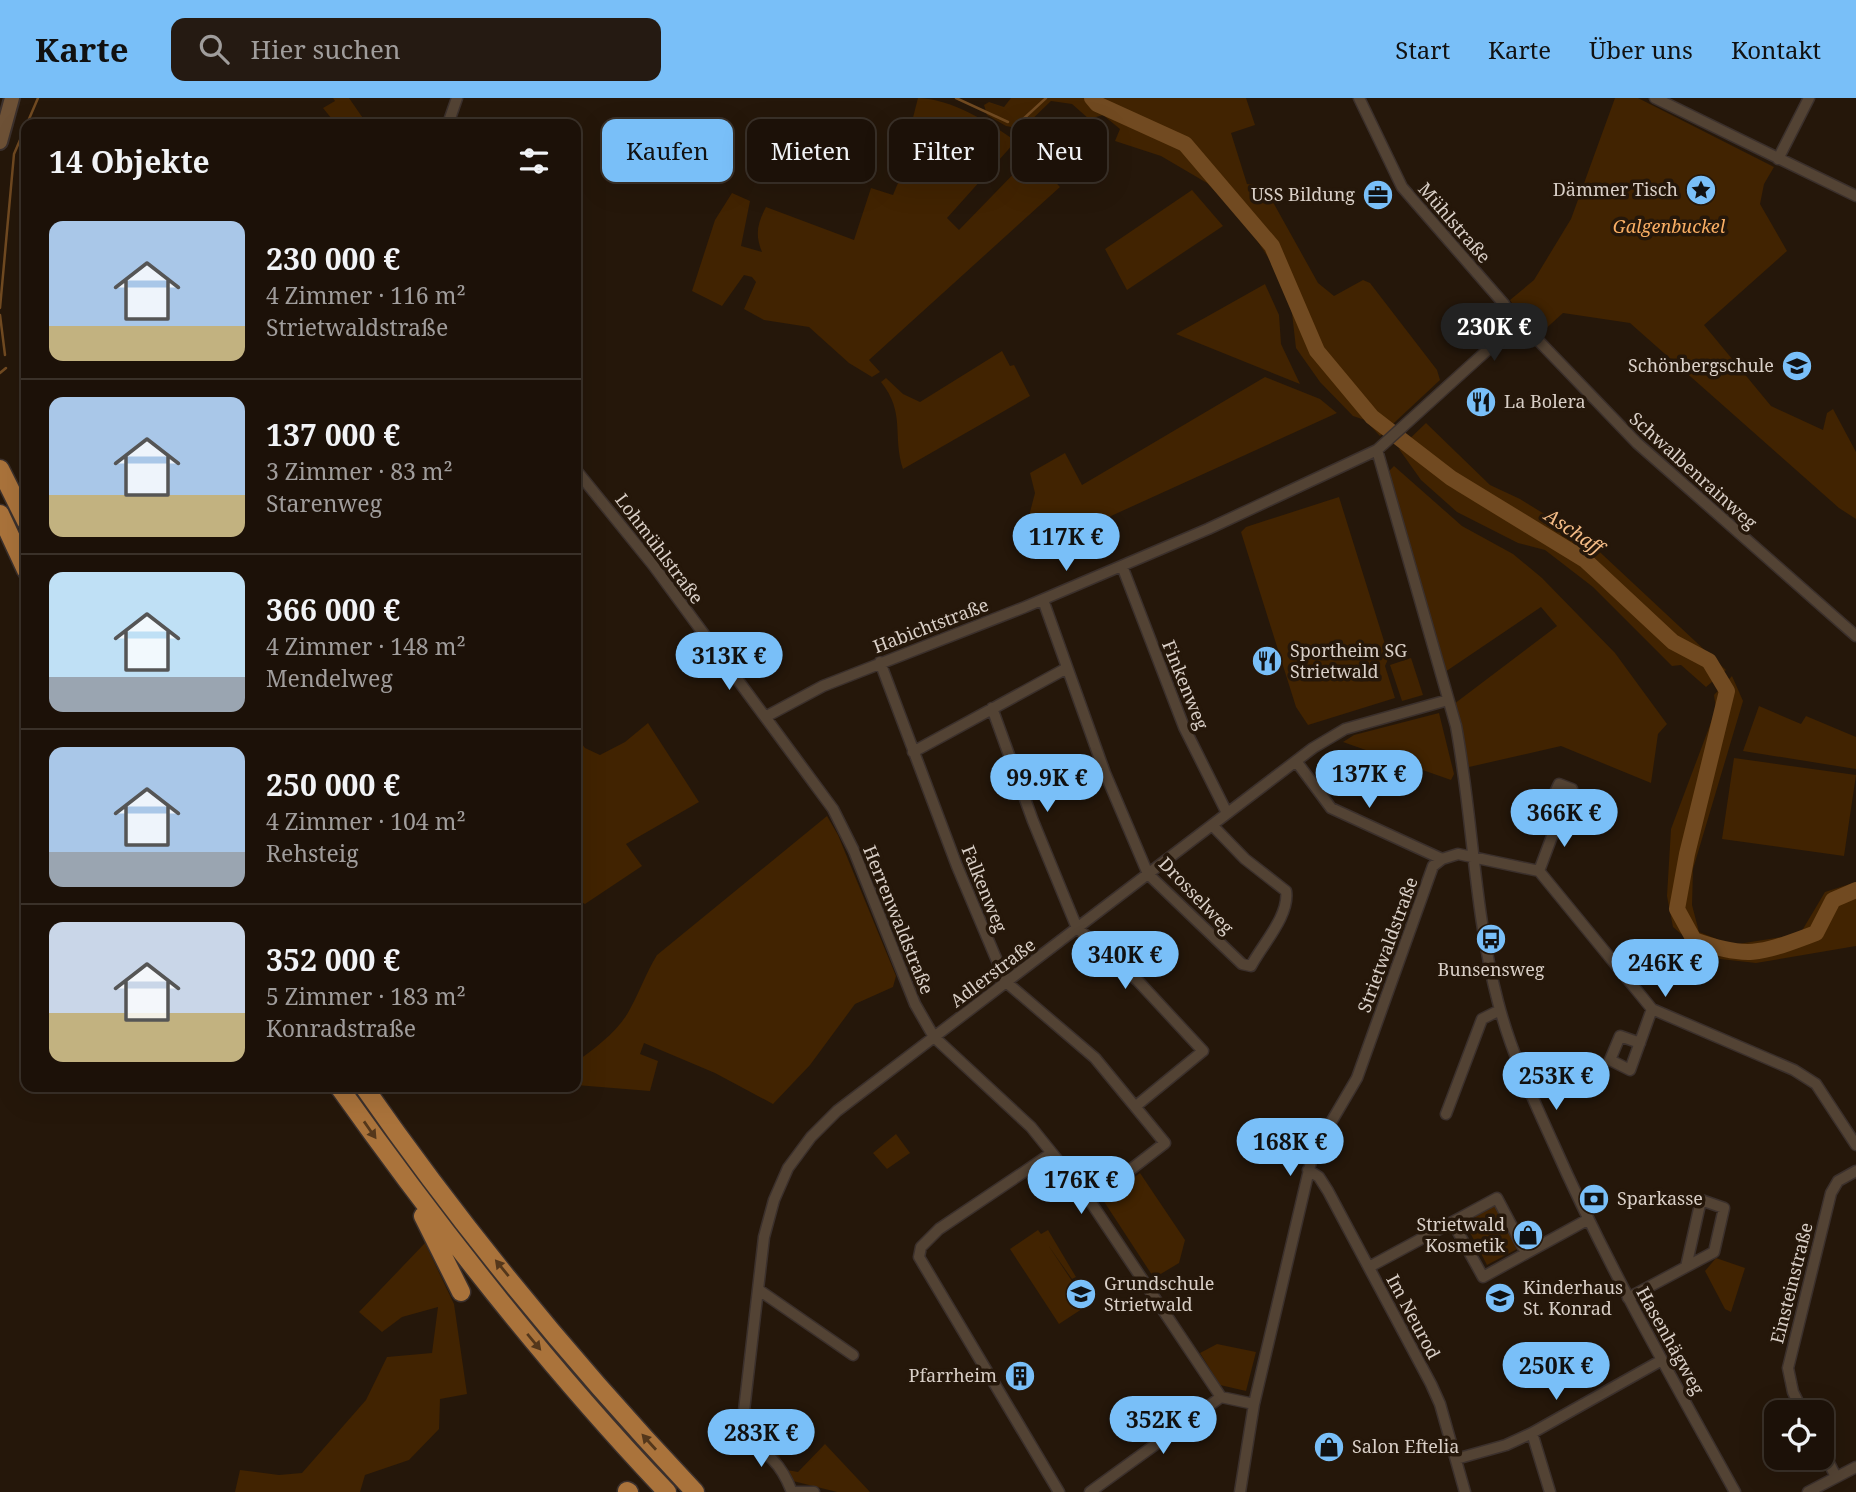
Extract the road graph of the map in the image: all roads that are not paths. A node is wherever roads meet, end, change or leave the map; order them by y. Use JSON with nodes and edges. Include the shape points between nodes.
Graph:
{"nodes":[{"id":1,"x":457,"y":98,"type":"edge"},
{"id":2,"x":1359,"y":98,"type":"edge"},
{"id":3,"x":1655,"y":98,"type":"edge"},
{"id":4,"x":1809,"y":98,"type":"edge"},
{"id":5,"x":9,"y":100,"type":"edge"},
{"id":6,"x":450,"y":119,"type":"edge"},
{"id":7,"x":0,"y":142,"type":"edge"},
{"id":8,"x":1779,"y":159,"type":"junction"},
{"id":9,"x":1856,"y":196,"type":"edge"},
{"id":10,"x":1514,"y":326,"type":"junction"},
{"id":11,"x":1377,"y":450,"type":"junction"},
{"id":12,"x":0,"y":469,"type":"edge"},
{"id":13,"x":581,"y":476,"type":"edge"},
{"id":14,"x":21,"y":511,"type":"edge"},
{"id":15,"x":0,"y":514,"type":"edge"},
{"id":16,"x":21,"y":559,"type":"edge"},
{"id":17,"x":1122,"y":566,"type":"junction"},
{"id":18,"x":1042,"y":600,"type":"junction"},
{"id":19,"x":1856,"y":636,"type":"edge"},
{"id":20,"x":715,"y":649,"type":"joint"},
{"id":21,"x":880,"y":662,"type":"junction"},
{"id":22,"x":1067,"y":668,"type":"junction"},
{"id":23,"x":1448,"y":700,"type":"junction"},
{"id":24,"x":992,"y":708,"type":"junction"},
{"id":25,"x":766,"y":716,"type":"junction"},
{"id":26,"x":913,"y":752,"type":"junction"},
{"id":27,"x":1296,"y":761,"type":"junction"},
{"id":28,"x":1227,"y":813,"type":"junction"},
{"id":29,"x":1560,"y":816,"type":"dead end"},
{"id":30,"x":1212,"y":825,"type":"junction"},
{"id":31,"x":1473,"y":856,"type":"junction"},
{"id":32,"x":1442,"y":859,"type":"junction"},
{"id":33,"x":1539,"y":871,"type":"junction"},
{"id":34,"x":1149,"y":874,"type":"junction"},
{"id":35,"x":1077,"y":928,"type":"junction"},
{"id":36,"x":1006,"y":982,"type":"junction"},
{"id":37,"x":1652,"y":1009,"type":"junction"},
{"id":38,"x":1500,"y":1010,"type":"junction"},
{"id":39,"x":934,"y":1037,"type":"junction"},
{"id":40,"x":1640,"y":1043,"type":"dead end"},
{"id":41,"x":344,"y":1092,"type":"edge"},
{"id":42,"x":367,"y":1092,"type":"edge"},
{"id":43,"x":1136,"y":1106,"type":"junction"},
{"id":44,"x":1446,"y":1114,"type":"dead end"},
{"id":45,"x":1856,"y":1145,"type":"edge"},
{"id":46,"x":1052,"y":1153,"type":"junction"},
{"id":47,"x":1308,"y":1170,"type":"junction"},
{"id":48,"x":1856,"y":1171,"type":"edge"},
{"id":49,"x":401,"y":1173,"type":"junction"},
{"id":50,"x":1090,"y":1201,"type":"junction"},
{"id":51,"x":1587,"y":1220,"type":"junction"},
{"id":52,"x":1453,"y":1223,"type":"junction"},
{"id":53,"x":1526,"y":1253,"type":"junction"},
{"id":54,"x":1686,"y":1267,"type":"junction"},
{"id":55,"x":1369,"y":1268,"type":"junction"},
{"id":56,"x":759,"y":1290,"type":"junction"},
{"id":57,"x":461,"y":1292,"type":"dead end"},
{"id":58,"x":1628,"y":1298,"type":"junction"},
{"id":59,"x":853,"y":1354,"type":"dead end"},
{"id":60,"x":1662,"y":1360,"type":"junction"},
{"id":61,"x":1221,"y":1397,"type":"junction"},
{"id":62,"x":1797,"y":1400,"type":"edge"},
{"id":63,"x":1254,"y":1404,"type":"junction"},
{"id":64,"x":1532,"y":1433,"type":"junction"},
{"id":65,"x":1456,"y":1459,"type":"junction"},
{"id":66,"x":1856,"y":1467,"type":"edge"},
{"id":67,"x":1832,"y":1470,"type":"edge"},
{"id":68,"x":1836,"y":1477,"type":"junction"},
{"id":69,"x":667,"y":1492,"type":"edge"},
{"id":70,"x":695,"y":1492,"type":"edge"},
{"id":71,"x":793,"y":1492,"type":"edge"},
{"id":72,"x":814,"y":1492,"type":"edge"},
{"id":73,"x":1059,"y":1492,"type":"edge"},
{"id":74,"x":1090,"y":1492,"type":"edge"},
{"id":75,"x":1240,"y":1492,"type":"edge"},
{"id":76,"x":1465,"y":1492,"type":"edge"},
{"id":77,"x":1550,"y":1492,"type":"edge"},
{"id":78,"x":1734,"y":1492,"type":"edge"},
{"id":79,"x":1808,"y":1492,"type":"edge"}],
"edges":[{"from":1,"to":6,"type":"street"},
{"from":2,"to":10,"type":"street","name":"Mühlstraße","via":[[1402,187],[1504,304]]},
{"from":3,"to":8,"type":"street"},
{"from":4,"to":8,"type":"street"},
{"from":5,"to":7,"type":"street"},
{"from":8,"to":9,"type":"street"},
{"from":10,"to":11,"type":"street"},
{"from":10,"to":19,"type":"street","name":"Schwalbenrainweg","via":[[1533,335],[1637,443]]},
{"from":11,"to":17,"type":"street","name":"Habichtstraße"},
{"from":11,"to":23,"type":"street"},
{"from":12,"to":14,"type":"highway"},
{"from":13,"to":20,"type":"street","name":"Lohmühlstraße"},
{"from":15,"to":16,"type":"highway"},
{"from":17,"to":18,"type":"street","name":"Habichtstraße"},
{"from":17,"to":28,"type":"street","name":"Finkenweg","via":[[1184,726]]},
{"from":18,"to":21,"type":"street","name":"Habichtstraße"},
{"from":18,"to":22,"type":"street","name":"Drosselweg"},
{"from":20,"to":25,"type":"street","name":"Herrenwaldstraße"},
{"from":21,"to":25,"type":"street","name":"Habichtstraße"},
{"from":21,"to":26,"type":"street","name":"Falkenweg"},
{"from":22,"to":24,"type":"street"},
{"from":22,"to":34,"type":"street","name":"Drosselweg","via":[[1105,773]]},
{"from":23,"to":27,"type":"street","name":"Adlerstraße","via":[[1345,729]]},
{"from":23,"to":31,"type":"street","via":[[1464,771]]},
{"from":24,"to":26,"type":"street"},
{"from":24,"to":35,"type":"street"},
{"from":25,"to":39,"type":"street","name":"Herrenwaldstraße","via":[[833,809],[915,1004]]},
{"from":26,"to":36,"type":"street","name":"Falkenweg"},
{"from":27,"to":28,"type":"street","name":"Adlerstraße"},
{"from":27,"to":32,"type":"street","via":[[1331,808]]},
{"from":28,"to":30,"type":"street","name":"Adlerstraße"},
{"from":29,"to":33,"type":"street"},
{"from":30,"to":34,"type":"street","name":"Adlerstraße"},
{"from":30,"to":34,"type":"street","name":"Drosselweg","via":[[1286,891],[1279,917],[1251,966],[1242,964]]},
{"from":31,"to":32,"type":"street"},
{"from":31,"to":33,"type":"street"},
{"from":31,"to":38,"type":"street","name":"Hasenhägweg","via":[[1483,938]]},
{"from":32,"to":47,"type":"street","name":"Strietwaldstraße","via":[[1433,866],[1357,1078],[1318,1143]]},
{"from":33,"to":37,"type":"street"},
{"from":34,"to":35,"type":"street","name":"Adlerstraße"},
{"from":35,"to":36,"type":"street","name":"Adlerstraße"},
{"from":35,"to":43,"type":"street","via":[[1138,981],[1203,1051]]},
{"from":36,"to":39,"type":"street","name":"Adlerstraße"},
{"from":36,"to":43,"type":"street","name":"Falkenweg","via":[[1095,1058]]},
{"from":37,"to":40,"type":"street"},
{"from":37,"to":45,"type":"street","via":[[1794,1070],[1816,1084]]},
{"from":38,"to":44,"type":"street","via":[[1482,1019],[1476,1030]]},
{"from":38,"to":51,"type":"street","name":"Hasenhägweg","via":[[1524,1079]]},
{"from":39,"to":46,"type":"street","name":"Herrenwaldstraße","via":[[1031,1127]]},
{"from":39,"to":56,"type":"street","name":"Adlerstraße","via":[[837,1111],[788,1168],[764,1237]]},
{"from":41,"to":49,"type":"highway","one_way":true},
{"from":70,"to":42,"type":"highway","one_way":true,"via":[[579,1363],[412,1156]]},
{"from":43,"to":50,"type":"street","name":"Falkenweg","via":[[1166,1143]]},
{"from":46,"to":50,"type":"street","name":"Herrenwaldstraße"},
{"from":46,"to":73,"type":"street","via":[[939,1229],[920,1247],[919,1257]]},
{"from":47,"to":55,"type":"street","name":"Im Neurod","via":[[1328,1191]]},
{"from":47,"to":63,"type":"street","name":"Strietwaldstraße"},
{"from":48,"to":62,"type":"street","name":"Einsteinstraße","via":[[1838,1181],[1831,1193],[1793,1340],[1788,1368]]},
{"from":49,"to":57,"type":"highway"},
{"from":49,"to":69,"type":"highway","one_way":true,"via":[[509,1312]]},
{"from":50,"to":61,"type":"street","name":"Herrenwaldstraße"},
{"from":51,"to":53,"type":"street"},
{"from":51,"to":58,"type":"street","name":"Hasenhägweg"},
{"from":52,"to":53,"type":"street","via":[[1483,1277]]},
{"from":52,"to":53,"type":"street","via":[[1497,1198]]},
{"from":52,"to":55,"type":"street"},
{"from":54,"to":54,"type":"street","via":[[1714,1252],[1724,1208],[1701,1200]]},
{"from":54,"to":58,"type":"street"},
{"from":55,"to":65,"type":"street","name":"Im Neurod","via":[[1432,1384]]},
{"from":56,"to":59,"type":"street"},
{"from":56,"to":71,"type":"street","name":"Adlerstraße","via":[[741,1437],[783,1469]]},
{"from":58,"to":60,"type":"street","name":"Hasenhägweg"},
{"from":60,"to":64,"type":"street"},
{"from":60,"to":78,"type":"street","name":"Hasenhägweg"},
{"from":61,"to":63,"type":"street"},
{"from":61,"to":74,"type":"street"},
{"from":63,"to":75,"type":"street","name":"Strietwaldstraße"},
{"from":64,"to":65,"type":"street"},
{"from":64,"to":77,"type":"street"},
{"from":65,"to":76,"type":"street","name":"Im Neurod"},
{"from":66,"to":68,"type":"street"},
{"from":67,"to":68,"type":"street"},
{"from":68,"to":79,"type":"street"},
{"from":71,"to":72,"type":"street"}]}
